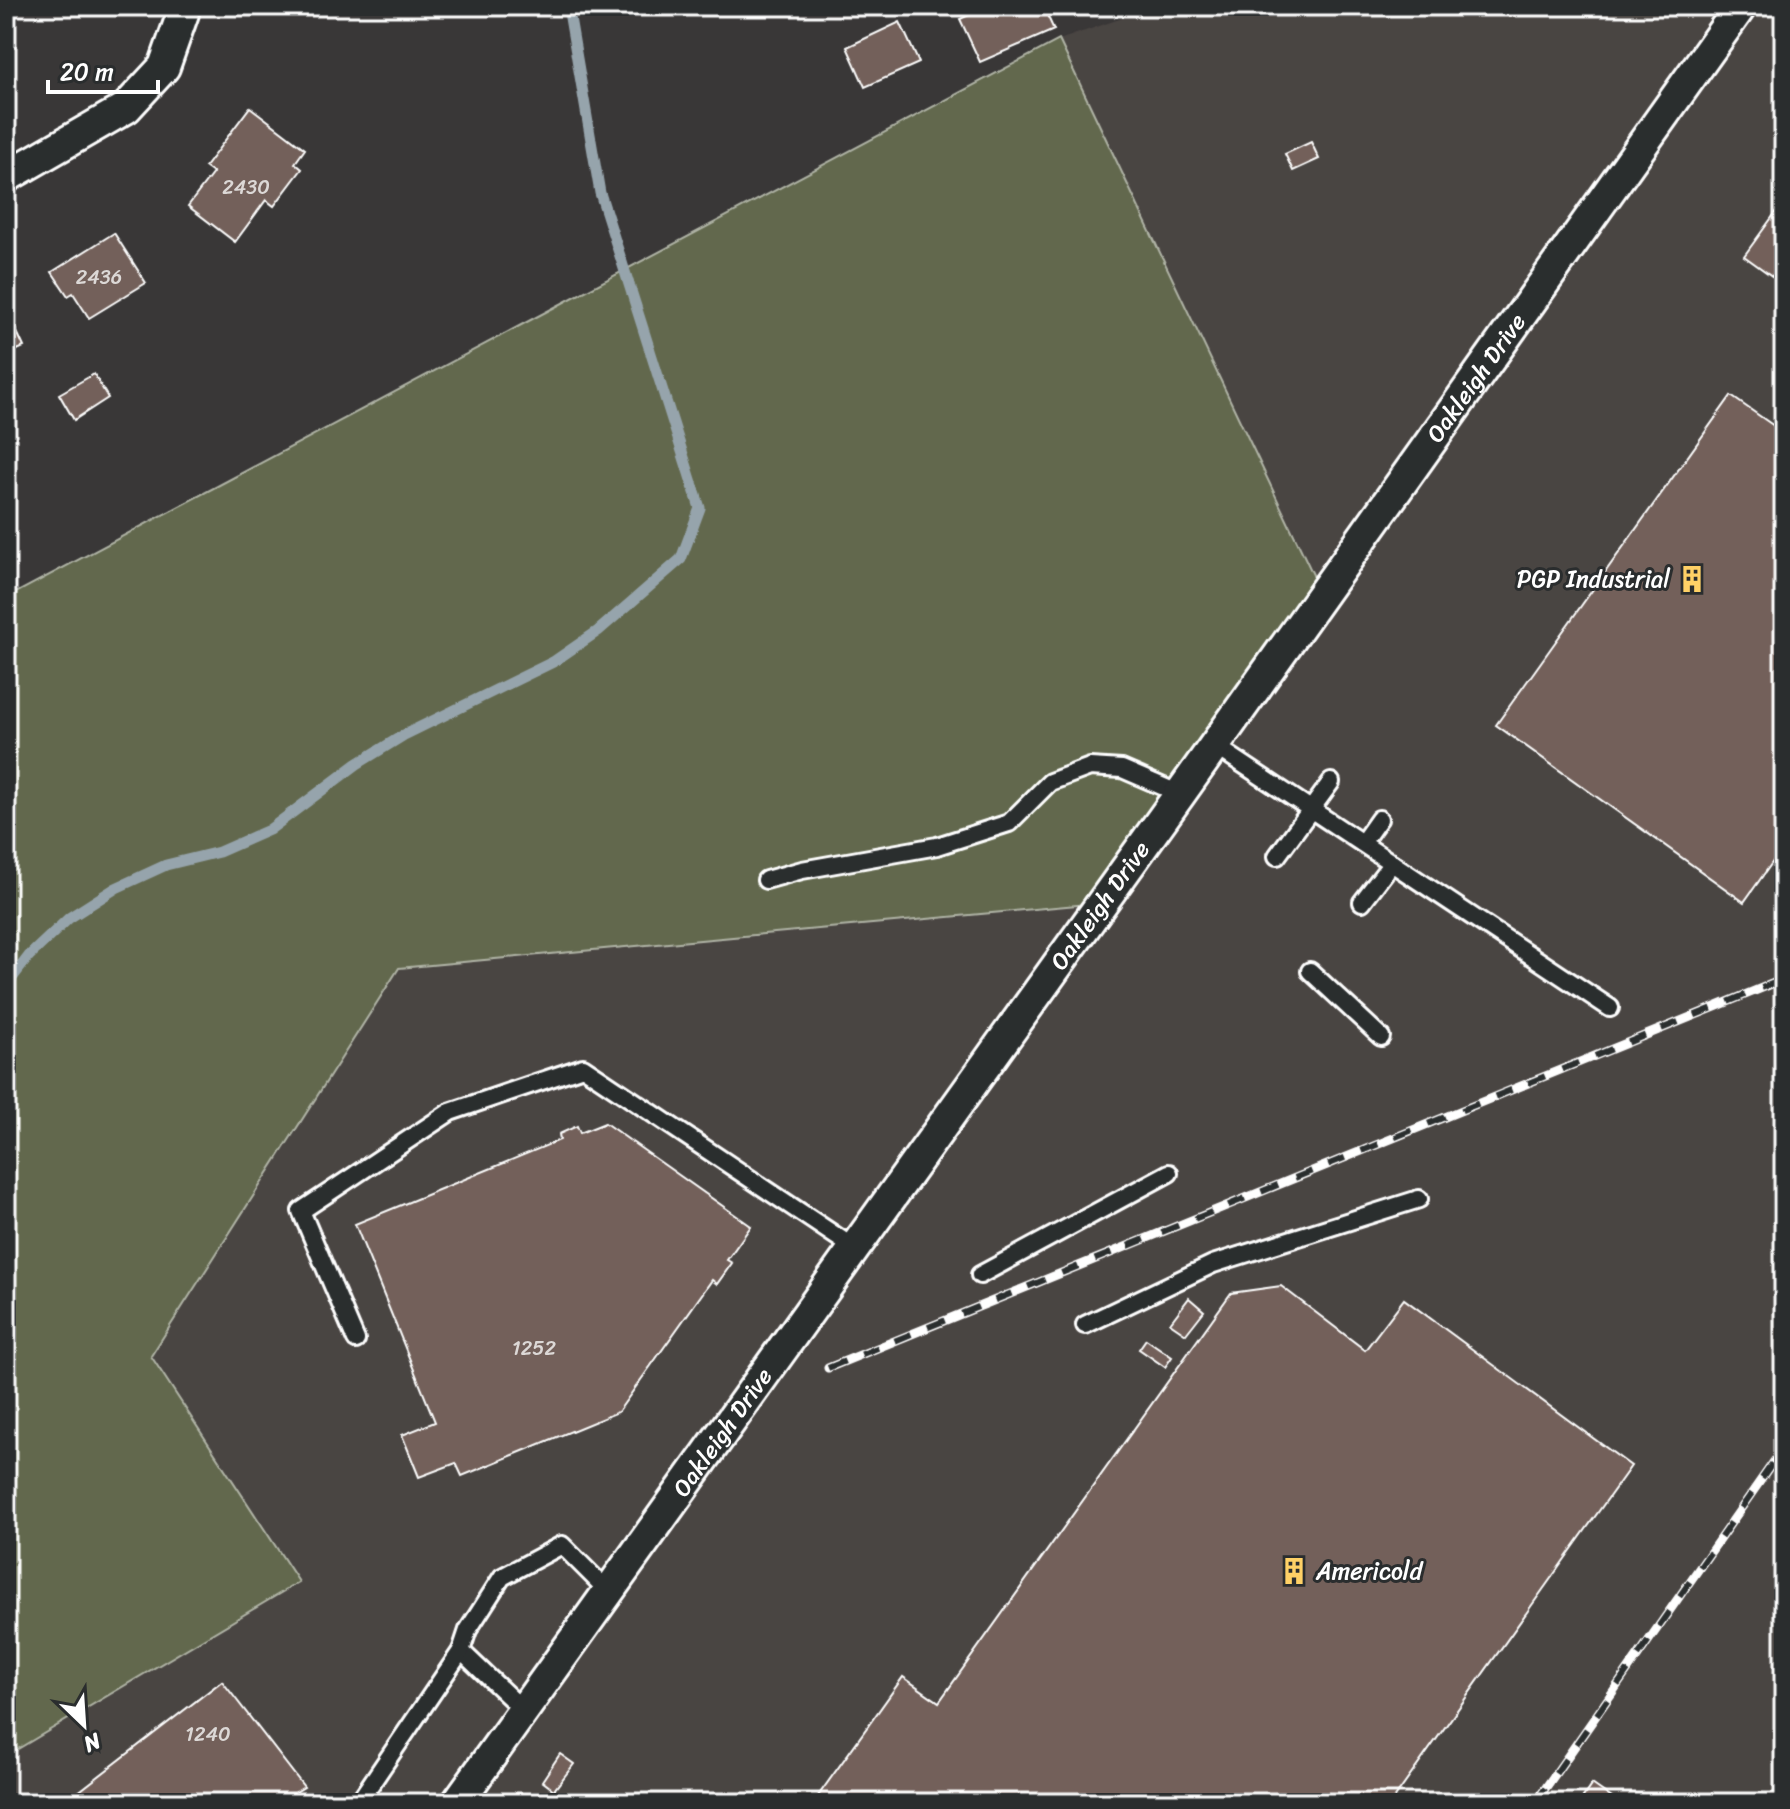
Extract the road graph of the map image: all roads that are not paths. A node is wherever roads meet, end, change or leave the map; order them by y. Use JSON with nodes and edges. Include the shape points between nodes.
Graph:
{"nodes":[{"id":1,"x":183,"y":6,"type":"edge"},
{"id":2,"x":1741,"y":6,"type":"edge"},
{"id":3,"x":6,"y":177,"type":"edge"},
{"id":4,"x":1214,"y":745,"type":"junction"},
{"id":5,"x":1331,"y":782,"type":"dead end"},
{"id":6,"x":1180,"y":794,"type":"junction"},
{"id":7,"x":1310,"y":809,"type":"junction"},
{"id":8,"x":1379,"y":819,"type":"dead end"},
{"id":9,"x":1362,"y":843,"type":"junction"},
{"id":10,"x":1277,"y":856,"type":"dead end"},
{"id":11,"x":1392,"y":863,"type":"junction"},
{"id":12,"x":766,"y":880,"type":"dead end"},
{"id":13,"x":1362,"y":902,"type":"dead end"},
{"id":14,"x":1310,"y":971,"type":"dead end"},
{"id":15,"x":1610,"y":1008,"type":"dead end"},
{"id":16,"x":1381,"y":1037,"type":"dead end"},
{"id":17,"x":1169,"y":1173,"type":"dead end"},
{"id":18,"x":1419,"y":1199,"type":"dead end"},
{"id":19,"x":854,"y":1248,"type":"junction"},
{"id":20,"x":980,"y":1275,"type":"dead end"},
{"id":21,"x":1085,"y":1325,"type":"dead end"},
{"id":22,"x":356,"y":1340,"type":"dead end"},
{"id":23,"x":608,"y":1591,"type":"junction"},
{"id":24,"x":461,"y":1651,"type":"junction"},
{"id":25,"x":523,"y":1710,"type":"junction"},
{"id":26,"x":358,"y":1803,"type":"edge"},
{"id":27,"x":457,"y":1803,"type":"edge"}],
"edges":[{"from":1,"to":3,"type":"street","via":[[164,67],[126,108]]},
{"from":2,"to":4,"type":"street","name":"Oakleigh Drive"},
{"from":4,"to":6,"type":"street","name":"Oakleigh Drive"},
{"from":4,"to":7,"type":"lane"},
{"from":5,"to":7,"type":"lane"},
{"from":6,"to":12,"type":"lane","via":[[1122,769],[1090,767],[1050,782],[1009,823],[937,846]]},
{"from":6,"to":19,"type":"street","name":"Oakleigh Drive"},
{"from":7,"to":9,"type":"lane"},
{"from":7,"to":10,"type":"lane"},
{"from":8,"to":9,"type":"lane"},
{"from":9,"to":11,"type":"lane"},
{"from":11,"to":13,"type":"lane"},
{"from":11,"to":15,"type":"lane"},
{"from":14,"to":16,"type":"lane"},
{"from":17,"to":20,"type":"lane"},
{"from":18,"to":21,"type":"lane","via":[[1213,1264]]},
{"from":19,"to":22,"type":"lane","via":[[583,1067],[450,1112],[301,1211]]},
{"from":19,"to":23,"type":"street","name":"Oakleigh Drive"},
{"from":23,"to":24,"type":"lane","via":[[562,1545],[502,1577],[468,1630]]},
{"from":23,"to":25,"type":"street","name":"Oakleigh Drive"},
{"from":24,"to":25,"type":"lane"},
{"from":24,"to":26,"type":"lane"},
{"from":25,"to":27,"type":"street","name":"Oakleigh Drive"}]}
